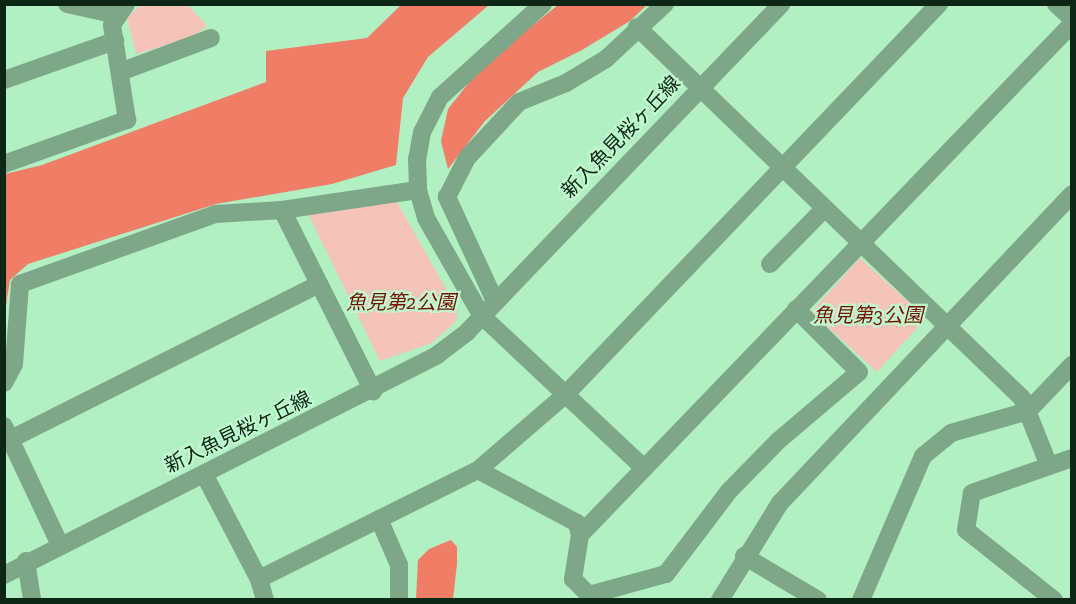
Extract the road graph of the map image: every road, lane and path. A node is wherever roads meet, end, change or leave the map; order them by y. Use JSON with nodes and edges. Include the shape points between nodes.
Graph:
{"nodes":[{"id":1,"x":67,"y":4,"type":"edge"},
{"id":2,"x":543,"y":4,"type":"edge"},
{"id":3,"x":665,"y":4,"type":"edge"},
{"id":4,"x":781,"y":4,"type":"edge"},
{"id":5,"x":939,"y":4,"type":"edge"},
{"id":6,"x":1056,"y":4,"type":"edge"},
{"id":7,"x":121,"y":10,"type":"edge"},
{"id":8,"x":1071,"y":19,"type":"edge"},
{"id":9,"x":1071,"y":24,"type":"edge"},
{"id":10,"x":637,"y":27,"type":"junction"},
{"id":11,"x":211,"y":38,"type":"dead end"},
{"id":12,"x":115,"y":41,"type":"junction"},
{"id":13,"x":120,"y":72,"type":"junction"},
{"id":14,"x":4,"y":80,"type":"edge"},
{"id":15,"x":699,"y":89,"type":"junction"},
{"id":16,"x":4,"y":164,"type":"edge"},
{"id":17,"x":783,"y":168,"type":"junction"},
{"id":18,"x":418,"y":190,"type":"junction"},
{"id":19,"x":1071,"y":194,"type":"edge"},
{"id":20,"x":825,"y":208,"type":"junction"},
{"id":21,"x":282,"y":210,"type":"junction"},
{"id":22,"x":861,"y":243,"type":"junction"},
{"id":23,"x":770,"y":264,"type":"dead end"},
{"id":24,"x":319,"y":284,"type":"junction"},
{"id":25,"x":495,"y":301,"type":"junction"},
{"id":26,"x":796,"y":309,"type":"junction"},
{"id":27,"x":481,"y":315,"type":"junction"},
{"id":28,"x":947,"y":325,"type":"junction"},
{"id":29,"x":1071,"y":365,"type":"edge"},
{"id":30,"x":4,"y":383,"type":"edge"},
{"id":31,"x":373,"y":391,"type":"junction"},
{"id":32,"x":566,"y":394,"type":"junction"},
{"id":33,"x":1028,"y":411,"type":"junction"},
{"id":34,"x":8,"y":433,"type":"edge"},
{"id":35,"x":1071,"y":458,"type":"edge"},
{"id":36,"x":1049,"y":466,"type":"junction"},
{"id":37,"x":644,"y":468,"type":"junction"},
{"id":38,"x":478,"y":470,"type":"junction"},
{"id":39,"x":204,"y":474,"type":"junction"},
{"id":40,"x":379,"y":519,"type":"junction"},
{"id":41,"x":580,"y":535,"type":"junction"},
{"id":42,"x":60,"y":544,"type":"junction"},
{"id":43,"x":744,"y":556,"type":"junction"},
{"id":44,"x":26,"y":561,"type":"junction"},
{"id":45,"x":4,"y":575,"type":"edge"},
{"id":46,"x":259,"y":579,"type":"junction"},
{"id":47,"x":32,"y":600,"type":"edge"},
{"id":48,"x":265,"y":600,"type":"edge"},
{"id":49,"x":399,"y":600,"type":"edge"},
{"id":50,"x":720,"y":600,"type":"edge"},
{"id":51,"x":818,"y":600,"type":"edge"},
{"id":52,"x":861,"y":600,"type":"edge"},
{"id":53,"x":1054,"y":600,"type":"edge"}],
"edges":[{"from":1,"to":7,"type":"street"},
{"from":2,"to":18,"type":"street","via":[[440,97],[422,132],[417,159]]},
{"from":3,"to":10,"type":"street"},
{"from":4,"to":15,"type":"street","name":"新入魚見桜ヶ丘線"},
{"from":5,"to":17,"type":"street"},
{"from":6,"to":8,"type":"street"},
{"from":7,"to":12,"type":"street","via":[[112,25]]},
{"from":9,"to":22,"type":"street"},
{"from":10,"to":15,"type":"street"},
{"from":10,"to":25,"type":"street","via":[[606,59],[566,83],[519,102],[467,158],[447,197]]},
{"from":11,"to":13,"type":"street"},
{"from":12,"to":13,"type":"street"},
{"from":12,"to":14,"type":"street"},
{"from":13,"to":16,"type":"street","via":[[127,120]]},
{"from":15,"to":17,"type":"street"},
{"from":15,"to":25,"type":"street","name":"新入魚見桜ヶ丘線"},
{"from":17,"to":20,"type":"street"},
{"from":17,"to":32,"type":"street"},
{"from":18,"to":21,"type":"street"},
{"from":18,"to":27,"type":"street","via":[[426,218]]},
{"from":19,"to":28,"type":"street"},
{"from":20,"to":22,"type":"street"},
{"from":20,"to":23,"type":"street"},
{"from":21,"to":24,"type":"street"},
{"from":21,"to":30,"type":"street","via":[[216,214],[20,284],[14,364]]},
{"from":22,"to":26,"type":"street"},
{"from":22,"to":28,"type":"street"},
{"from":24,"to":31,"type":"street"},
{"from":24,"to":34,"type":"street"},
{"from":25,"to":27,"type":"street","name":"新入魚見桜ヶ丘線"},
{"from":26,"to":37,"type":"street"},
{"from":26,"to":41,"type":"street","via":[[859,372],[778,441],[729,491],[666,574],[589,595],[573,579]]},
{"from":27,"to":31,"type":"street","name":"新入魚見桜ヶ丘線","via":[[437,355]]},
{"from":27,"to":32,"type":"street"},
{"from":28,"to":33,"type":"street","via":[[1022,398]]},
{"from":28,"to":43,"type":"street","via":[[787,494]]},
{"from":29,"to":33,"type":"street"},
{"from":31,"to":39,"type":"street","name":"新入魚見桜ヶ丘線"},
{"from":32,"to":37,"type":"street"},
{"from":32,"to":38,"type":"street"},
{"from":33,"to":36,"type":"street"},
{"from":33,"to":52,"type":"street","via":[[971,424],[951,433],[923,456]]},
{"from":34,"to":42,"type":"street"},
{"from":35,"to":36,"type":"street"},
{"from":36,"to":53,"type":"street","via":[[972,493],[966,530]]},
{"from":37,"to":41,"type":"street"},
{"from":38,"to":40,"type":"street"},
{"from":38,"to":41,"type":"street","via":[[577,523]]},
{"from":39,"to":42,"type":"street","name":"新入魚見桜ヶ丘線"},
{"from":39,"to":46,"type":"street"},
{"from":40,"to":46,"type":"street"},
{"from":40,"to":49,"type":"street","via":[[399,566]]},
{"from":42,"to":44,"type":"street","name":"新入魚見桜ヶ丘線"},
{"from":43,"to":50,"type":"street"},
{"from":43,"to":51,"type":"street"},
{"from":44,"to":45,"type":"street","name":"新入魚見桜ヶ丘線"},
{"from":44,"to":47,"type":"street"},
{"from":46,"to":48,"type":"street"}]}
